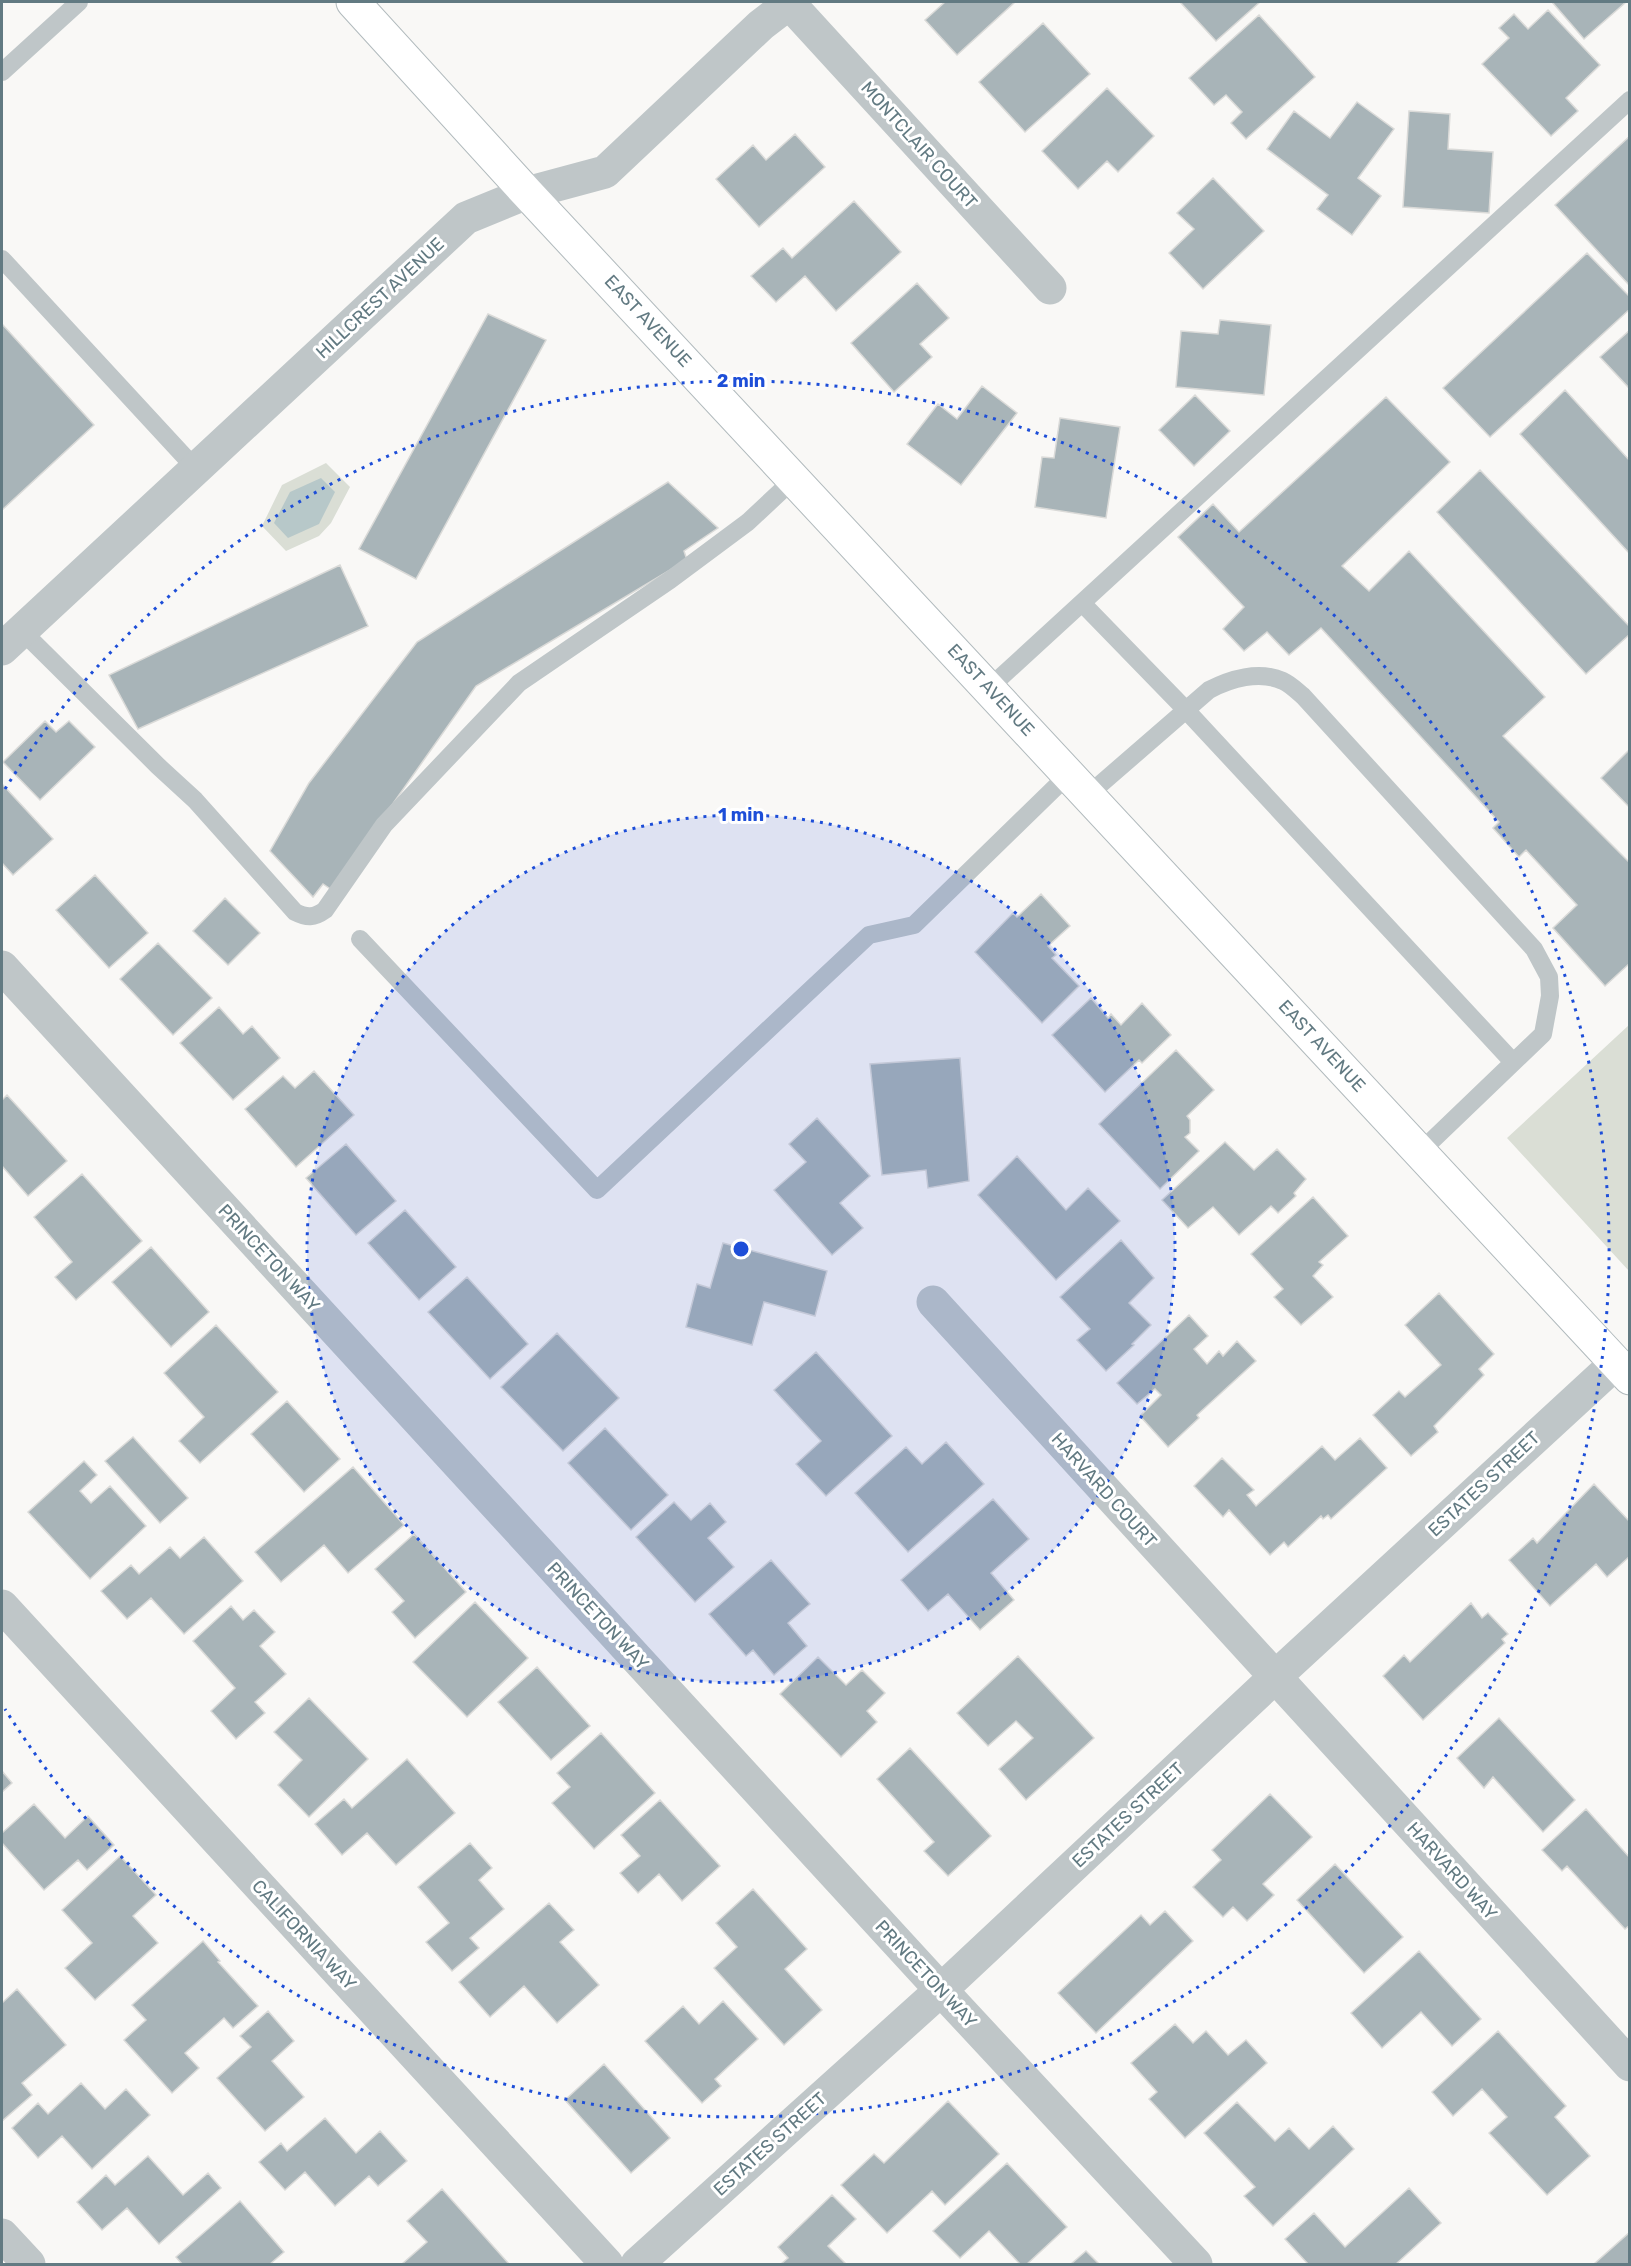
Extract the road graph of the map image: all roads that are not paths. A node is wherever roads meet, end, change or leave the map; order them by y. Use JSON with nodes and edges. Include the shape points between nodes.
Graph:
{"nodes":[{"id":1,"x":79,"y":2,"type":"edge"},
{"id":2,"x":352,"y":2,"type":"edge"},
{"id":3,"x":790,"y":2,"type":"edge"},
{"id":4,"x":2,"y":72,"type":"edge"},
{"id":5,"x":1629,"y":100,"type":"edge"},
{"id":6,"x":527,"y":193,"type":"junction"},
{"id":7,"x":2,"y":259,"type":"edge"},
{"id":8,"x":1050,"y":288,"type":"dead end"},
{"id":9,"x":196,"y":469,"type":"junction"},
{"id":10,"x":794,"y":478,"type":"junction"},
{"id":11,"x":1082,"y":603,"type":"junction"},
{"id":12,"x":12,"y":640,"type":"edge"},
{"id":13,"x":989,"y":688,"type":"junction"},
{"id":14,"x":1186,"y":710,"type":"junction"},
{"id":15,"x":1078,"y":785,"type":"junction"},
{"id":16,"x":360,"y":939,"type":"dead end"},
{"id":17,"x":2,"y":967,"type":"edge"},
{"id":18,"x":1513,"y":1062,"type":"junction"},
{"id":19,"x":1419,"y":1152,"type":"junction"},
{"id":20,"x":933,"y":1302,"type":"dead end"},
{"id":21,"x":1623,"y":1370,"type":"edge"},
{"id":22,"x":2,"y":1606,"type":"edge"},
{"id":23,"x":1275,"y":1677,"type":"junction"},
{"id":24,"x":941,"y":1990,"type":"junction"},
{"id":25,"x":1629,"y":2065,"type":"edge"},
{"id":26,"x":2,"y":2235,"type":"edge"},
{"id":27,"x":29,"y":2265,"type":"edge"},
{"id":28,"x":607,"y":2265,"type":"edge"},
{"id":29,"x":637,"y":2265,"type":"edge"},
{"id":30,"x":1196,"y":2265,"type":"edge"}],
"edges":[{"from":1,"to":4,"type":"lane"},
{"from":2,"to":6,"type":"main road","name":"EAST AVENUE"},
{"from":3,"to":6,"type":"street","name":"HILLCREST AVENUE","via":[[605,172]]},
{"from":3,"to":8,"type":"street","name":"MONTCLAIR COURT"},
{"from":5,"to":11,"type":"lane"},
{"from":6,"to":9,"type":"street","name":"HILLCREST AVENUE","via":[[466,218]]},
{"from":6,"to":10,"type":"main road","name":"EAST AVENUE"},
{"from":7,"to":9,"type":"lane"},
{"from":9,"to":12,"type":"street","name":"HILLCREST AVENUE"},
{"from":10,"to":12,"type":"lane","via":[[748,522],[519,683],[384,825],[317,916],[295,912],[195,800]]},
{"from":10,"to":13,"type":"main road","name":"EAST AVENUE"},
{"from":11,"to":13,"type":"lane"},
{"from":11,"to":14,"type":"lane"},
{"from":13,"to":15,"type":"main road","name":"EAST AVENUE"},
{"from":14,"to":15,"type":"lane"},
{"from":14,"to":18,"type":"lane"},
{"from":14,"to":18,"type":"lane","via":[[1209,690],[1245,677],[1283,681],[1302,696],[1543,963],[1550,996],[1543,1034]]},
{"from":15,"to":16,"type":"lane","via":[[914,925],[869,935],[597,1190]]},
{"from":15,"to":19,"type":"main road","name":"EAST AVENUE"},
{"from":17,"to":24,"type":"street","name":"PRINCETON WAY"},
{"from":18,"to":19,"type":"lane"},
{"from":19,"to":21,"type":"main road","name":"EAST AVENUE"},
{"from":20,"to":23,"type":"street","name":"HARVARD COURT"},
{"from":21,"to":23,"type":"street","name":"ESTATES STREET"},
{"from":22,"to":28,"type":"street","name":"CALIFORNIA WAY"},
{"from":23,"to":24,"type":"street","name":"ESTATES STREET"},
{"from":23,"to":25,"type":"street","name":"HARVARD WAY"},
{"from":24,"to":29,"type":"street","name":"ESTATES STREET"},
{"from":24,"to":30,"type":"street","name":"PRINCETON WAY"},
{"from":26,"to":27,"type":"street"}]}
